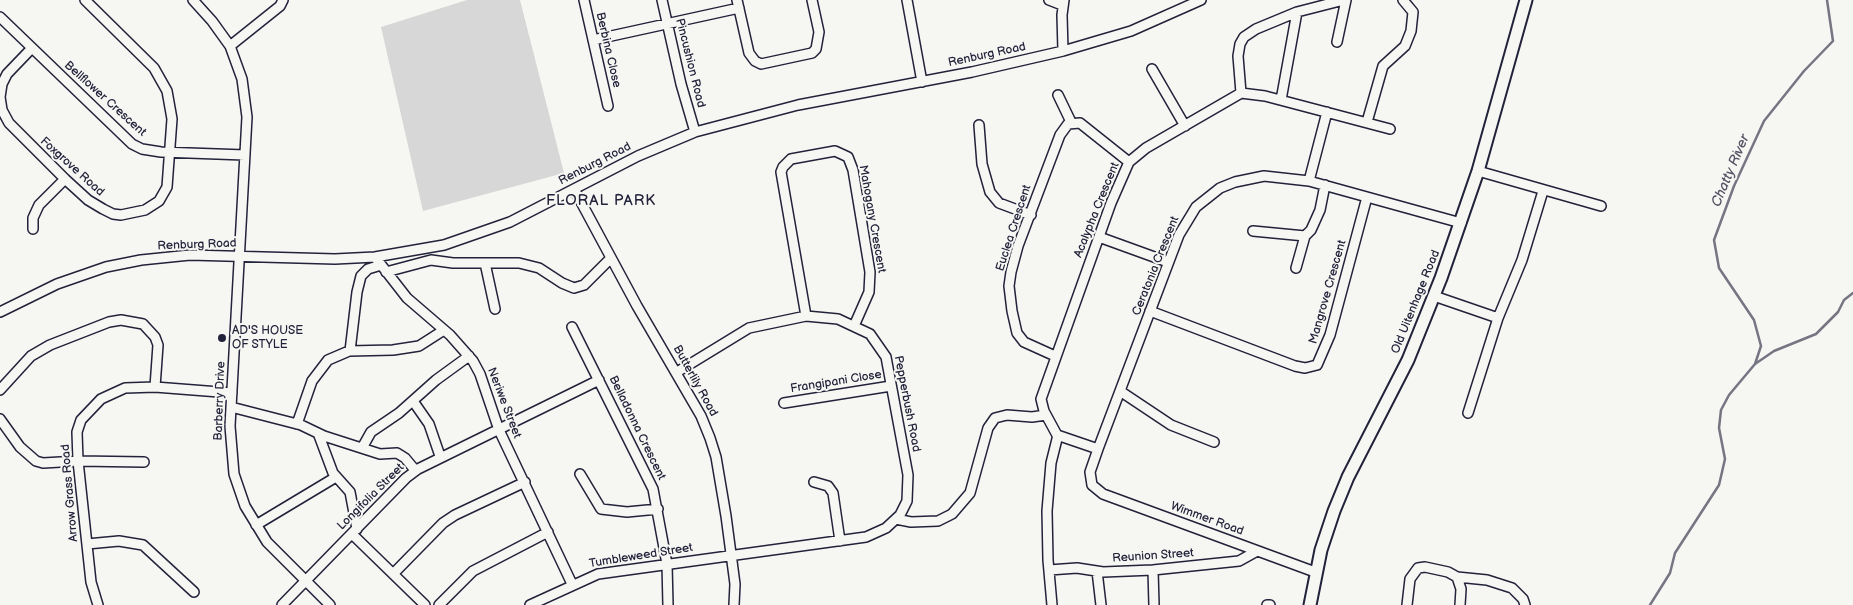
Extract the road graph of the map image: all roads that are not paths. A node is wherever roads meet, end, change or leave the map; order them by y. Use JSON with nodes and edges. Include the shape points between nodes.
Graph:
{"nodes":[{"id":1,"x":84,"y":0,"type":"edge"},
{"id":2,"x":193,"y":0,"type":"edge"},
{"id":3,"x":283,"y":0,"type":"edge"},
{"id":4,"x":584,"y":0,"type":"edge"},
{"id":5,"x":662,"y":0,"type":"edge"},
{"id":6,"x":812,"y":0,"type":"edge"},
{"id":7,"x":907,"y":0,"type":"edge"},
{"id":8,"x":1049,"y":0,"type":"edge"},
{"id":9,"x":1201,"y":0,"type":"edge"},
{"id":10,"x":1345,"y":0,"type":"edge"},
{"id":11,"x":1403,"y":0,"type":"edge"},
{"id":12,"x":1526,"y":0,"type":"edge"},
{"id":13,"x":1063,"y":3,"type":"edge"},
{"id":14,"x":738,"y":4,"type":"edge"},
{"id":15,"x":1297,"y":12,"type":"junction"},
{"id":16,"x":0,"y":17,"type":"edge"},
{"id":17,"x":667,"y":24,"type":"junction"},
{"id":18,"x":593,"y":40,"type":"junction"},
{"id":19,"x":1337,"y":42,"type":"dead end"},
{"id":20,"x":230,"y":46,"type":"junction"},
{"id":21,"x":32,"y":49,"type":"junction"},
{"id":22,"x":1063,"y":51,"type":"junction"},
{"id":23,"x":1152,"y":69,"type":"dead end"},
{"id":24,"x":922,"y":82,"type":"junction"},
{"id":25,"x":1242,"y":93,"type":"junction"},
{"id":26,"x":1058,"y":95,"type":"dead end"},
{"id":27,"x":1280,"y":100,"type":"junction"},
{"id":28,"x":608,"y":106,"type":"dead end"},
{"id":29,"x":1327,"y":112,"type":"junction"},
{"id":30,"x":1071,"y":122,"type":"junction"},
{"id":31,"x":1367,"y":122,"type":"junction"},
{"id":32,"x":979,"y":125,"type":"dead end"},
{"id":33,"x":1184,"y":126,"type":"junction"},
{"id":34,"x":1390,"y":128,"type":"dead end"},
{"id":35,"x":694,"y":132,"type":"junction"},
{"id":36,"x":169,"y":152,"type":"junction"},
{"id":37,"x":245,"y":155,"type":"junction"},
{"id":38,"x":1129,"y":162,"type":"junction"},
{"id":39,"x":1478,"y":172,"type":"junction"},
{"id":40,"x":65,"y":179,"type":"junction"},
{"id":41,"x":1309,"y":181,"type":"junction"},
{"id":42,"x":1325,"y":185,"type":"junction"},
{"id":43,"x":574,"y":189,"type":"junction"},
{"id":44,"x":1543,"y":191,"type":"junction"},
{"id":45,"x":1367,"y":197,"type":"junction"},
{"id":46,"x":1601,"y":206,"type":"dead end"},
{"id":47,"x":1031,"y":215,"type":"junction"},
{"id":48,"x":1461,"y":223,"type":"junction"},
{"id":49,"x":33,"y":229,"type":"dead end"},
{"id":50,"x":1253,"y":231,"type":"dead end"},
{"id":51,"x":1305,"y":236,"type":"junction"},
{"id":52,"x":1099,"y":238,"type":"junction"},
{"id":53,"x":241,"y":255,"type":"junction"},
{"id":54,"x":611,"y":258,"type":"junction"},
{"id":55,"x":1168,"y":262,"type":"junction"},
{"id":56,"x":484,"y":263,"type":"junction"},
{"id":57,"x":381,"y":265,"type":"junction"},
{"id":58,"x":1296,"y":268,"type":"dead end"},
{"id":59,"x":1434,"y":296,"type":"junction"},
{"id":60,"x":495,"y":309,"type":"dead end"},
{"id":61,"x":1150,"y":311,"type":"junction"},
{"id":62,"x":0,"y":312,"type":"edge"},
{"id":63,"x":806,"y":316,"type":"junction"},
{"id":64,"x":1498,"y":318,"type":"junction"},
{"id":65,"x":854,"y":326,"type":"junction"},
{"id":66,"x":572,"y":327,"type":"dead end"},
{"id":67,"x":444,"y":330,"type":"junction"},
{"id":68,"x":350,"y":351,"type":"junction"},
{"id":69,"x":469,"y":356,"type":"junction"},
{"id":70,"x":1055,"y":356,"type":"junction"},
{"id":71,"x":677,"y":372,"type":"junction"},
{"id":72,"x":600,"y":380,"type":"junction"},
{"id":73,"x":891,"y":386,"type":"junction"},
{"id":74,"x":155,"y":387,"type":"junction"},
{"id":75,"x":0,"y":390,"type":"edge"},
{"id":76,"x":1120,"y":391,"type":"junction"},
{"id":77,"x":232,"y":393,"type":"junction"},
{"id":78,"x":413,"y":400,"type":"junction"},
{"id":79,"x":784,"y":403,"type":"dead end"},
{"id":80,"x":231,"y":407,"type":"junction"},
{"id":81,"x":1468,"y":413,"type":"dead end"},
{"id":82,"x":1046,"y":416,"type":"junction"},
{"id":83,"x":0,"y":419,"type":"edge"},
{"id":84,"x":297,"y":424,"type":"junction"},
{"id":85,"x":499,"y":430,"type":"junction"},
{"id":86,"x":318,"y":433,"type":"junction"},
{"id":87,"x":1058,"y":435,"type":"junction"},
{"id":88,"x":1214,"y":442,"type":"dead end"},
{"id":89,"x":362,"y":448,"type":"junction"},
{"id":90,"x":1098,"y":449,"type":"junction"},
{"id":91,"x":440,"y":456,"type":"junction"},
{"id":92,"x":78,"y":460,"type":"junction"},
{"id":93,"x":144,"y":462,"type":"dead end"},
{"id":94,"x":415,"y":470,"type":"junction"},
{"id":95,"x":580,"y":474,"type":"dead end"},
{"id":96,"x":336,"y":477,"type":"junction"},
{"id":97,"x":525,"y":482,"type":"junction"},
{"id":98,"x":814,"y":482,"type":"dead end"},
{"id":99,"x":1092,"y":485,"type":"joint"},
{"id":100,"x":658,"y":509,"type":"junction"},
{"id":101,"x":896,"y":519,"type":"junction"},
{"id":102,"x":256,"y":525,"type":"junction"},
{"id":103,"x":354,"y":532,"type":"junction"},
{"id":104,"x":548,"y":532,"type":"junction"},
{"id":105,"x":840,"y":541,"type":"junction"},
{"id":106,"x":87,"y":544,"type":"junction"},
{"id":107,"x":1257,"y":551,"type":"junction"},
{"id":108,"x":732,"y":555,"type":"junction"},
{"id":109,"x":667,"y":564,"type":"junction"},
{"id":110,"x":1049,"y":570,"type":"junction"},
{"id":111,"x":1153,"y":570,"type":"junction"},
{"id":112,"x":1097,"y":572,"type":"junction"},
{"id":113,"x":1315,"y":572,"type":"junction"},
{"id":114,"x":393,"y":574,"type":"junction"},
{"id":115,"x":1457,"y":577,"type":"junction"},
{"id":116,"x":305,"y":581,"type":"junction"},
{"id":117,"x":572,"y":584,"type":"junction"},
{"id":118,"x":194,"y":592,"type":"dead end"},
{"id":119,"x":98,"y":605,"type":"edge"},
{"id":120,"x":282,"y":605,"type":"edge"},
{"id":121,"x":330,"y":605,"type":"edge"},
{"id":122,"x":425,"y":605,"type":"edge"},
{"id":123,"x":439,"y":605,"type":"edge"},
{"id":124,"x":530,"y":605,"type":"edge"},
{"id":125,"x":668,"y":605,"type":"edge"},
{"id":126,"x":734,"y":605,"type":"edge"},
{"id":127,"x":1052,"y":605,"type":"edge"},
{"id":128,"x":1101,"y":605,"type":"edge"},
{"id":129,"x":1154,"y":605,"type":"edge"},
{"id":130,"x":1310,"y":605,"type":"edge"},
{"id":131,"x":1407,"y":605,"type":"edge"},
{"id":132,"x":1460,"y":605,"type":"edge"},
{"id":133,"x":1525,"y":605,"type":"edge"}],
"edges":[{"from":1,"to":36,"type":"street","name":"Foxgrove Road","via":[[154,68],[161,79],[172,120]]},
{"from":2,"to":20,"type":"street","name":"Barberry Drive"},
{"from":3,"to":20,"type":"street","via":[[280,6]]},
{"from":4,"to":18,"type":"street","name":"Berbina Close"},
{"from":5,"to":17,"type":"street","name":"Pincushion Road"},
{"from":6,"to":14,"type":"street","via":[[819,32],[816,49],[812,53],[760,64],[749,53]]},
{"from":7,"to":24,"type":"street"},
{"from":8,"to":13,"type":"street"},
{"from":9,"to":22,"type":"street","name":"Renburg Road","via":[[1131,31]]},
{"from":10,"to":15,"type":"street"},
{"from":10,"to":19,"type":"street"},
{"from":11,"to":31,"type":"street","via":[[1413,12],[1411,31],[1405,46],[1383,66]]},
{"from":12,"to":39,"type":"main road","name":"Old Uitenhage Road"},
{"from":13,"to":22,"type":"street"},
{"from":14,"to":17,"type":"street"},
{"from":15,"to":25,"type":"street","via":[[1256,29],[1242,40],[1238,56]]},
{"from":15,"to":27,"type":"street"},
{"from":16,"to":21,"type":"street","name":"Bellflower Crescent"},
{"from":17,"to":18,"type":"street"},
{"from":17,"to":35,"type":"street","name":"Pincushion Road"},
{"from":18,"to":28,"type":"street","name":"Berbina Close"},
{"from":20,"to":37,"type":"street","name":"Barberry Drive","via":[[244,94],[247,116]]},
{"from":21,"to":36,"type":"street","name":"Bellflower Crescent","via":[[132,144],[142,149]]},
{"from":21,"to":40,"type":"street","name":"Foxgrove Road","via":[[7,74],[0,97],[2,110],[9,123]]},
{"from":22,"to":24,"type":"street","name":"Renburg Road"},
{"from":23,"to":33,"type":"street"},
{"from":24,"to":35,"type":"street","name":"Renburg Road","via":[[798,105]]},
{"from":25,"to":27,"type":"street"},
{"from":25,"to":33,"type":"street","name":"Acalypha Crescent"},
{"from":26,"to":30,"type":"street"},
{"from":27,"to":29,"type":"street"},
{"from":29,"to":31,"type":"street"},
{"from":29,"to":41,"type":"street"},
{"from":30,"to":38,"type":"street","via":[[1087,127]]},
{"from":30,"to":47,"type":"street","name":"Euclea Crescent","via":[[1060,135]]},
{"from":31,"to":34,"type":"street"},
{"from":32,"to":47,"type":"street","via":[[982,164],[990,192],[999,203]]},
{"from":33,"to":38,"type":"street","name":"Acalypha Crescent"},
{"from":35,"to":43,"type":"street","name":"Renburg Road"},
{"from":36,"to":37,"type":"street","name":"Bellflower Crescent"},
{"from":36,"to":40,"type":"street","name":"Foxgrove Road","via":[[164,194],[145,210],[113,214],[88,200]]},
{"from":37,"to":53,"type":"street","name":"Barberry Drive"},
{"from":38,"to":52,"type":"street","name":"Acalypha Crescent"},
{"from":39,"to":44,"type":"street"},
{"from":39,"to":48,"type":"main road","name":"Old Uitenhage Road"},
{"from":40,"to":49,"type":"street","via":[[39,205]]},
{"from":41,"to":42,"type":"street","name":"Ceratonia Crescent"},
{"from":41,"to":55,"type":"street","name":"Ceratonia Crescent","via":[[1264,176],[1220,188],[1203,201],[1186,221]]},
{"from":42,"to":45,"type":"street","name":"Ceratonia Crescent"},
{"from":42,"to":51,"type":"street","via":[[1320,210]]},
{"from":43,"to":54,"type":"street","name":"Butterlily Road"},
{"from":43,"to":57,"type":"street","name":"Renburg Road","via":[[510,222],[470,238]]},
{"from":44,"to":46,"type":"street"},
{"from":44,"to":64,"type":"street","via":[[1522,260]]},
{"from":45,"to":48,"type":"street","name":"Ceratonia Crescent"},
{"from":45,"to":61,"type":"street","name":"Mangrove Crescent","via":[[1330,335],[1317,365],[1295,366]]},
{"from":47,"to":70,"type":"street","name":"Euclea Crescent","via":[[1011,272],[1012,311],[1021,339]]},
{"from":48,"to":59,"type":"main road","name":"Old Uitenhage Road"},
{"from":50,"to":51,"type":"street"},
{"from":51,"to":58,"type":"street"},
{"from":52,"to":55,"type":"street"},
{"from":52,"to":70,"type":"street","name":"Acalypha Crescent"},
{"from":53,"to":57,"type":"street","name":"Renburg Road","via":[[335,258]]},
{"from":53,"to":62,"type":"street","name":"Renburg Road","via":[[190,255],[106,267],[57,284]]},
{"from":53,"to":77,"type":"street","name":"Barberry Drive"},
{"from":54,"to":56,"type":"street","via":[[584,285],[574,288],[531,265]]},
{"from":54,"to":71,"type":"street","name":"Butterlily Road"},
{"from":55,"to":61,"type":"street","name":"Ceratonia Crescent"},
{"from":56,"to":57,"type":"street","via":[[430,260]]},
{"from":56,"to":60,"type":"street"},
{"from":57,"to":67,"type":"street","name":"Neriwe Street","via":[[407,298]]},
{"from":57,"to":68,"type":"street","via":[[368,269],[361,276]]},
{"from":59,"to":64,"type":"street"},
{"from":59,"to":113,"type":"main road","name":"Old Uitenhage Road","via":[[1408,360],[1348,477]]},
{"from":61,"to":76,"type":"street","name":"Ceratonia Crescent"},
{"from":63,"to":65,"type":"street","name":"Pepperbush Road","via":[[824,317]]},
{"from":63,"to":65,"type":"street","name":"Mahogany Crescent","via":[[781,172],[791,159],[835,151],[848,157],[853,170],[870,272],[869,292]]},
{"from":63,"to":71,"type":"street","name":"Pepperbush Road","via":[[750,328]]},
{"from":64,"to":81,"type":"street"},
{"from":65,"to":73,"type":"street","name":"Pepperbush Road","via":[[870,334],[882,349]]},
{"from":66,"to":72,"type":"street","name":"Belladonna Crescent"},
{"from":67,"to":68,"type":"street","via":[[419,346]]},
{"from":67,"to":69,"type":"street","name":"Neriwe Street"},
{"from":68,"to":84,"type":"street","via":[[328,360],[320,369],[312,381]]},
{"from":69,"to":78,"type":"street"},
{"from":69,"to":85,"type":"street","name":"Neriwe Street","via":[[480,374]]},
{"from":70,"to":82,"type":"street","name":"Acalypha Crescent","via":[[1041,395]]},
{"from":71,"to":108,"type":"street","name":"Butterlily Road","via":[[701,416],[716,457]]},
{"from":72,"to":85,"type":"street","name":"Longifolia Street"},
{"from":72,"to":100,"type":"street","name":"Belladonna Crescent","via":[[645,471]]},
{"from":73,"to":79,"type":"street","name":"Frangipani Close"},
{"from":73,"to":101,"type":"street","name":"Pepperbush Road","via":[[909,489],[907,502]]},
{"from":74,"to":75,"type":"street","via":[[158,345],[155,337],[142,324],[121,320],[50,345],[31,356]]},
{"from":74,"to":77,"type":"street","name":"Arrow Grass Road"},
{"from":74,"to":92,"type":"street","name":"Arrow Grass Road","via":[[114,391],[88,410],[78,426]]},
{"from":76,"to":88,"type":"street","via":[[1171,425]]},
{"from":76,"to":90,"type":"street","name":"Ceratonia Crescent"},
{"from":77,"to":80,"type":"street","name":"Barberry Drive"},
{"from":78,"to":89,"type":"street","via":[[371,432]]},
{"from":78,"to":91,"type":"street","via":[[429,424]]},
{"from":80,"to":84,"type":"street"},
{"from":80,"to":102,"type":"street","name":"Barberry Drive","via":[[234,474],[245,506]]},
{"from":82,"to":87,"type":"street","name":"Acalypha Crescent"},
{"from":82,"to":101,"type":"street","via":[[1007,415],[995,418],[988,428],[970,493],[952,514],[938,521]]},
{"from":83,"to":92,"type":"street","via":[[24,451],[36,461]]},
{"from":84,"to":86,"type":"street"},
{"from":85,"to":91,"type":"street","name":"Longifolia Street"},
{"from":85,"to":97,"type":"street","name":"Neriwe Street"},
{"from":86,"to":89,"type":"street"},
{"from":86,"to":96,"type":"street"},
{"from":87,"to":90,"type":"street"},
{"from":87,"to":110,"type":"street","via":[[1051,463],[1047,511]]},
{"from":89,"to":94,"type":"street","via":[[383,454],[399,454]]},
{"from":90,"to":99,"type":"street","name":"Ceratonia Crescent","via":[[1090,472]]},
{"from":91,"to":94,"type":"street","name":"Longifolia Street"},
{"from":92,"to":93,"type":"street"},
{"from":92,"to":106,"type":"street","name":"Arrow Grass Road"},
{"from":94,"to":103,"type":"street","name":"Longifolia Street"},
{"from":95,"to":100,"type":"street","via":[[601,509],[627,512]]},
{"from":96,"to":102,"type":"street"},
{"from":96,"to":103,"type":"street","via":[[350,492]]},
{"from":97,"to":104,"type":"street","name":"Neriwe Street"},
{"from":97,"to":114,"type":"street","via":[[455,514]]},
{"from":98,"to":105,"type":"street","via":[[828,486],[833,493]]},
{"from":99,"to":107,"type":"street","name":"Wimmer Road","via":[[1102,494]]},
{"from":100,"to":109,"type":"street","name":"Belladonna Crescent"},
{"from":101,"to":105,"type":"street","name":"Pepperbush Road","via":[[878,533]]},
{"from":102,"to":116,"type":"street","name":"Barberry Drive"},
{"from":103,"to":114,"type":"street"},
{"from":103,"to":116,"type":"street","name":"Longifolia Street"},
{"from":104,"to":117,"type":"street","name":"Neriwe Street"},
{"from":104,"to":123,"type":"street","via":[[473,571]]},
{"from":105,"to":108,"type":"street","name":"Pepperbush Road"},
{"from":106,"to":118,"type":"street","via":[[119,541],[143,546]]},
{"from":106,"to":119,"type":"street","name":"Arrow Grass Road","via":[[91,582]]},
{"from":107,"to":111,"type":"street","name":"Reunion Street","via":[[1239,561]]},
{"from":107,"to":113,"type":"street","name":"Wimmer Road"},
{"from":108,"to":109,"type":"street","name":"Tumbleweed Street"},
{"from":108,"to":126,"type":"street","name":"Butterlily Road"},
{"from":109,"to":117,"type":"street","name":"Tumbleweed Street","via":[[598,574]]},
{"from":109,"to":125,"type":"street","name":"Belladonna Crescent"},
{"from":110,"to":112,"type":"street","name":"Reunion Street","via":[[1077,568]]},
{"from":110,"to":127,"type":"street"},
{"from":111,"to":112,"type":"street","name":"Reunion Street"},
{"from":111,"to":129,"type":"street"},
{"from":112,"to":128,"type":"street"},
{"from":113,"to":130,"type":"main road","name":"Old Uitenhage Road"},
{"from":114,"to":122,"type":"street"},
{"from":115,"to":131,"type":"street","via":[[1448,572],[1418,568],[1410,579]]},
{"from":115,"to":132,"type":"street","via":[[1461,589]]},
{"from":115,"to":133,"type":"street","via":[[1487,580],[1512,588]]},
{"from":116,"to":120,"type":"street"},
{"from":116,"to":121,"type":"street","name":"Barberry Drive"},
{"from":117,"to":124,"type":"street","name":"Tumbleweed Street"}]}
